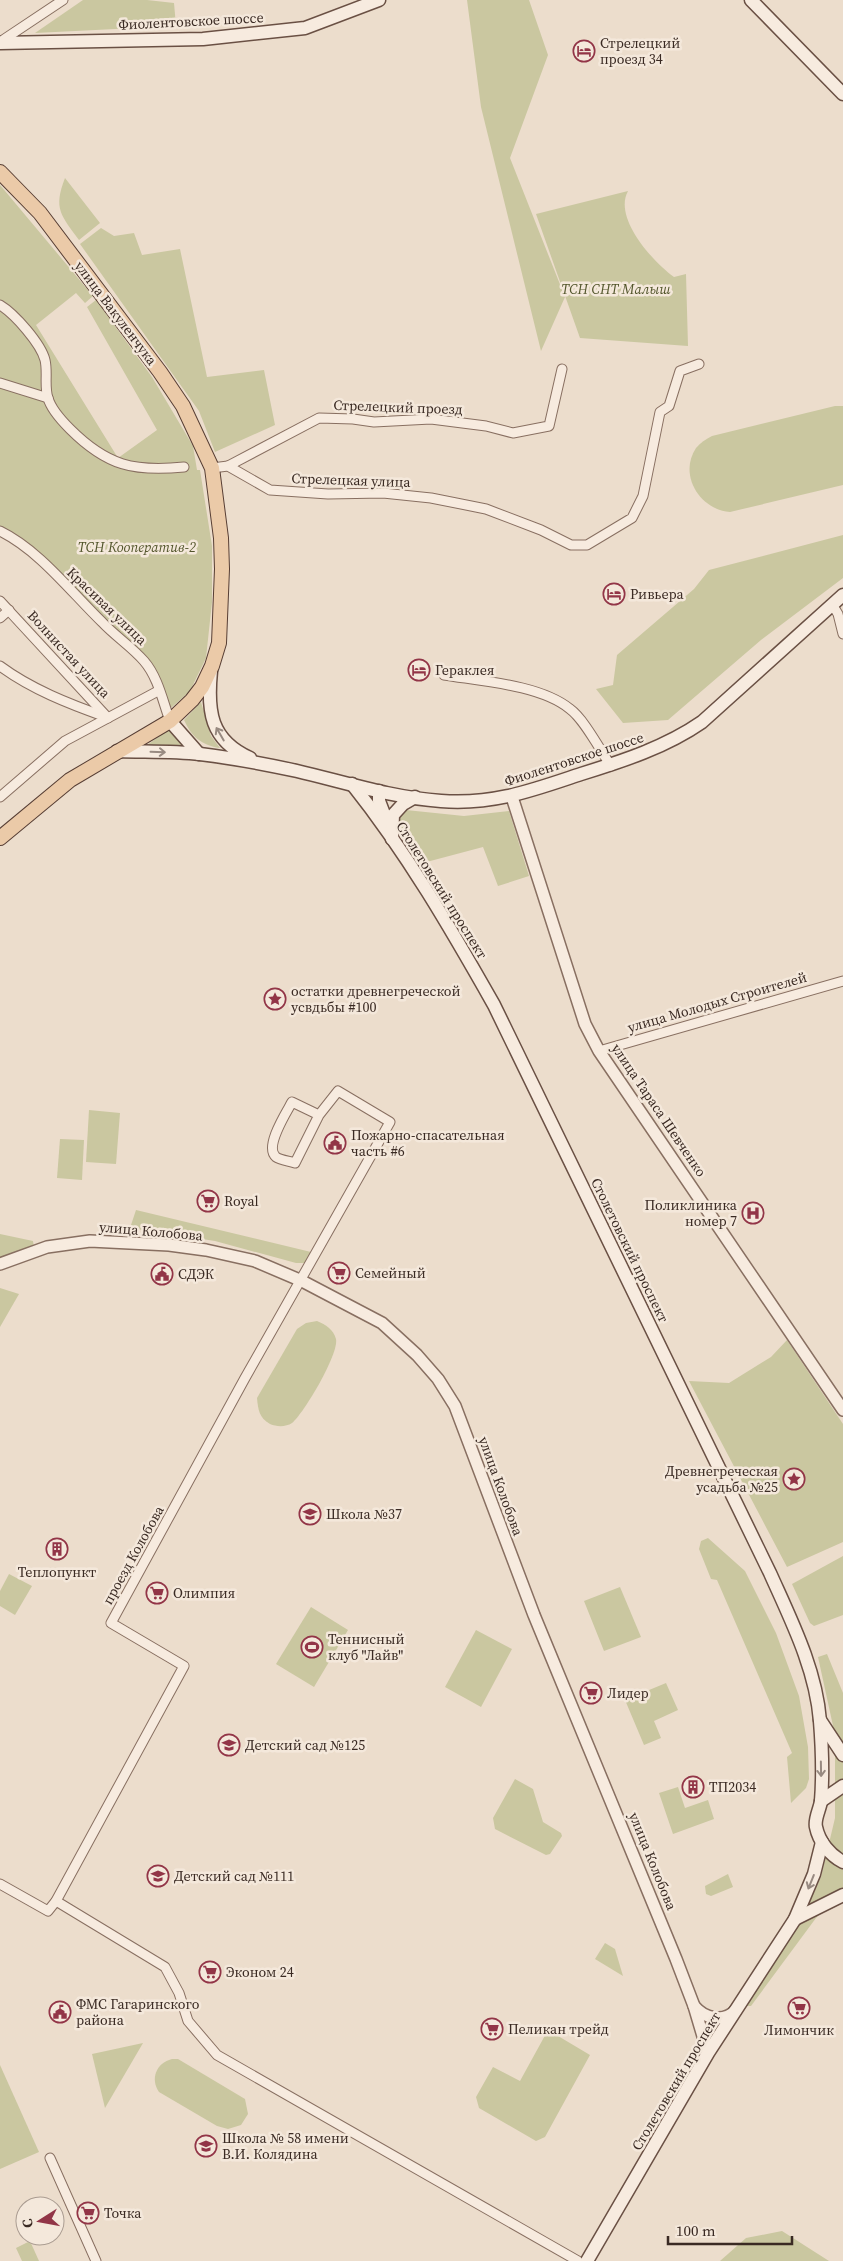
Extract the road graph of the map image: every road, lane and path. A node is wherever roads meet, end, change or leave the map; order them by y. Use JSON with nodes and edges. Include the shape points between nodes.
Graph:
{"nodes":[{"id":1,"x":63,"y":0,"type":"edge"},
{"id":2,"x":379,"y":0,"type":"edge"},
{"id":3,"x":751,"y":0,"type":"edge"},
{"id":4,"x":0,"y":43,"type":"edge"},
{"id":5,"x":843,"y":94,"type":"edge"},
{"id":6,"x":0,"y":172,"type":"edge"},
{"id":7,"x":0,"y":305,"type":"edge"},
{"id":8,"x":699,"y":364,"type":"dead end"},
{"id":9,"x":562,"y":369,"type":"dead end"},
{"id":10,"x":0,"y":383,"type":"edge"},
{"id":11,"x":48,"y":398,"type":"junction"},
{"id":12,"x":183,"y":406,"type":"junction"},
{"id":13,"x":228,"y":466,"type":"junction"},
{"id":14,"x":184,"y":467,"type":"dead end"},
{"id":15,"x":212,"y":468,"type":"junction"},
{"id":16,"x":211,"y":482,"type":"junction"},
{"id":17,"x":0,"y":531,"type":"edge"},
{"id":18,"x":843,"y":596,"type":"edge"},
{"id":19,"x":0,"y":601,"type":"edge"},
{"id":20,"x":832,"y":604,"type":"junction"},
{"id":21,"x":9,"y":610,"type":"junction"},
{"id":22,"x":0,"y":618,"type":"edge"},
{"id":23,"x":843,"y":634,"type":"edge"},
{"id":24,"x":0,"y":666,"type":"edge"},
{"id":25,"x":212,"y":666,"type":"junction"},
{"id":26,"x":444,"y":675,"type":"dead end"},
{"id":27,"x":158,"y":691,"type":"junction"},
{"id":28,"x":108,"y":718,"type":"junction"},
{"id":29,"x":170,"y":721,"type":"junction"},
{"id":30,"x":117,"y":751,"type":"junction"},
{"id":31,"x":199,"y":754,"type":"junction"},
{"id":32,"x":265,"y":765,"type":"junction"},
{"id":33,"x":611,"y":766,"type":"junction"},
{"id":34,"x":352,"y":784,"type":"junction"},
{"id":35,"x":378,"y":790,"type":"junction"},
{"id":36,"x":0,"y":796,"type":"edge"},
{"id":37,"x":512,"y":797,"type":"junction"},
{"id":38,"x":414,"y":798,"type":"junction"},
{"id":39,"x":0,"y":838,"type":"edge"},
{"id":40,"x":392,"y":839,"type":"junction"},
{"id":41,"x":843,"y":980,"type":"edge"},
{"id":42,"x":599,"y":1050,"type":"junction"},
{"id":43,"x":320,"y":1115,"type":"junction"},
{"id":44,"x":0,"y":1264,"type":"edge"},
{"id":45,"x":302,"y":1281,"type":"junction"},
{"id":46,"x":843,"y":1410,"type":"edge"},
{"id":47,"x":820,"y":1720,"type":"junction"},
{"id":48,"x":843,"y":1755,"type":"edge"},
{"id":49,"x":843,"y":1786,"type":"edge"},
{"id":50,"x":820,"y":1801,"type":"junction"},
{"id":51,"x":822,"y":1842,"type":"junction"},
{"id":52,"x":843,"y":1862,"type":"edge"},
{"id":53,"x":0,"y":1884,"type":"edge"},
{"id":54,"x":843,"y":1896,"type":"edge"},
{"id":55,"x":56,"y":1901,"type":"junction"},
{"id":56,"x":796,"y":1919,"type":"junction"},
{"id":57,"x":694,"y":2006,"type":"junction"},
{"id":58,"x":739,"y":2006,"type":"junction"},
{"id":59,"x":708,"y":2053,"type":"junction"},
{"id":60,"x":50,"y":2158,"type":"dead end"},
{"id":61,"x":96,"y":2261,"type":"edge"},
{"id":62,"x":578,"y":2261,"type":"edge"},
{"id":63,"x":587,"y":2261,"type":"edge"}],
"edges":[{"from":1,"to":4,"type":"street","name":"Фиолентовское шоссе"},
{"from":2,"to":4,"type":"main road","name":"Фиолентовское шоссе","via":[[305,28],[203,38]]},
{"from":3,"to":5,"type":"main road"},
{"from":6,"to":12,"type":"main road","name":"улица Вакуленчука","via":[[40,213]]},
{"from":7,"to":11,"type":"street","via":[[14,316],[45,358]]},
{"from":8,"to":13,"type":"street","name":"Стрелецкая улица","via":[[680,371],[669,406],[660,412],[643,496],[632,518],[587,545],[571,545],[486,509],[431,498],[383,493],[270,490]]},
{"from":9,"to":13,"type":"street","name":"Стрелецкий проезд","via":[[549,426],[513,433],[431,419],[374,422],[319,418]]},
{"from":10,"to":11,"type":"street"},
{"from":11,"to":14,"type":"street","via":[[64,423],[104,457],[148,470]]},
{"from":12,"to":15,"type":"main road","name":"улица Вакуленчука"},
{"from":12,"to":16,"type":"main road"},
{"from":13,"to":15,"type":"street"},
{"from":15,"to":16,"type":"main road","name":"улица Вакуленчука"},
{"from":16,"to":25,"type":"main road","via":[[221,538],[222,594],[219,643]]},
{"from":16,"to":29,"type":"main road","via":[[218,600],[214,644],[202,676]]},
{"from":17,"to":27,"type":"street","name":"Красивая улица","via":[[16,538],[37,556],[145,662]]},
{"from":18,"to":20,"type":"main road","name":"Фиолентовское шоссе"},
{"from":19,"to":21,"type":"street","name":"Волнистая улица"},
{"from":20,"to":23,"type":"street"},
{"from":20,"to":33,"type":"main road","name":"Фиолентовское шоссе","via":[[702,722],[661,745]]},
{"from":21,"to":22,"type":"street","name":"Волнистая улица"},
{"from":21,"to":28,"type":"street","name":"Волнистая улица"},
{"from":24,"to":28,"type":"street","name":"Волнистая улица","via":[[14,677]]},
{"from":25,"to":29,"type":"main road","via":[[202,687]]},
{"from":32,"to":25,"type":"main road","one_way":true,"via":[[236,752],[217,731],[208,698]]},
{"from":26,"to":33,"type":"street","via":[[510,686],[554,699],[571,709]]},
{"from":27,"to":28,"type":"street","name":"Волнистая улица"},
{"from":27,"to":29,"type":"street","name":"Красивая улица"},
{"from":28,"to":36,"type":"street","name":"Волнистая улица","via":[[65,740]]},
{"from":29,"to":30,"type":"main road"},
{"from":29,"to":31,"type":"main road"},
{"from":30,"to":31,"type":"main road","one_way":true},
{"from":30,"to":39,"type":"main road","via":[[58,789]]},
{"from":31,"to":32,"type":"main road"},
{"from":32,"to":34,"type":"main road"},
{"from":33,"to":37,"type":"main road","name":"Фиолентовское шоссе"},
{"from":34,"to":35,"type":"main road","name":"Фиолентовское шоссе"},
{"from":34,"to":40,"type":"main road","name":"Столетовский проспект"},
{"from":35,"to":38,"type":"main road","name":"Фиолентовское шоссе"},
{"from":35,"to":40,"type":"main road"},
{"from":37,"to":38,"type":"main road","name":"Фиолентовское шоссе","via":[[466,802]]},
{"from":37,"to":42,"type":"street","name":"улица Тараса Шевченко","via":[[585,1024]]},
{"from":38,"to":40,"type":"main road","via":[[393,815]]},
{"from":40,"to":47,"type":"main road","name":"Столетовский проспект","via":[[451,929],[494,1005],[666,1355],[795,1629],[810,1672]]},
{"from":41,"to":42,"type":"street","name":"улица Молодых Строителей"},
{"from":42,"to":46,"type":"street","name":"улица Тараса Шевченко"},
{"from":43,"to":43,"type":"street","via":[[295,1163],[276,1158],[271,1152],[272,1142],[292,1102]]},
{"from":43,"to":45,"type":"street","via":[[338,1091],[390,1122]]},
{"from":44,"to":45,"type":"street","name":"улица Колобова","via":[[68,1243],[169,1245],[255,1262]]},
{"from":45,"to":55,"type":"street","name":"проезд Колобова","via":[[111,1623],[184,1666]]},
{"from":45,"to":57,"type":"street","name":"улица Колобова","via":[[382,1323],[438,1379],[455,1406],[534,1615]]},
{"from":47,"to":48,"type":"main road"},
{"from":47,"to":50,"type":"main road","name":"Столетовский проспект","one_way":true},
{"from":49,"to":50,"type":"main road"},
{"from":50,"to":51,"type":"main road","name":"Столетовский проспект","via":[[816,1826]]},
{"from":51,"to":52,"type":"main road","via":[[832,1856]]},
{"from":51,"to":56,"type":"main road","name":"Столетовский проспект","one_way":true,"via":[[814,1874]]},
{"from":53,"to":55,"type":"street","via":[[48,1910]]},
{"from":54,"to":56,"type":"main road"},
{"from":55,"to":62,"type":"street","via":[[165,1967],[179,1993],[188,2021],[217,2055]]},
{"from":56,"to":58,"type":"main road","name":"Столетовский проспект"},
{"from":57,"to":58,"type":"street","via":[[700,2013],[717,2019],[733,2013]]},
{"from":57,"to":59,"type":"street","name":"улица Колобова"},
{"from":58,"to":59,"type":"main road","name":"Столетовский проспект"},
{"from":59,"to":63,"type":"main road","name":"Столетовский проспект"},
{"from":60,"to":61,"type":"street"}]}
